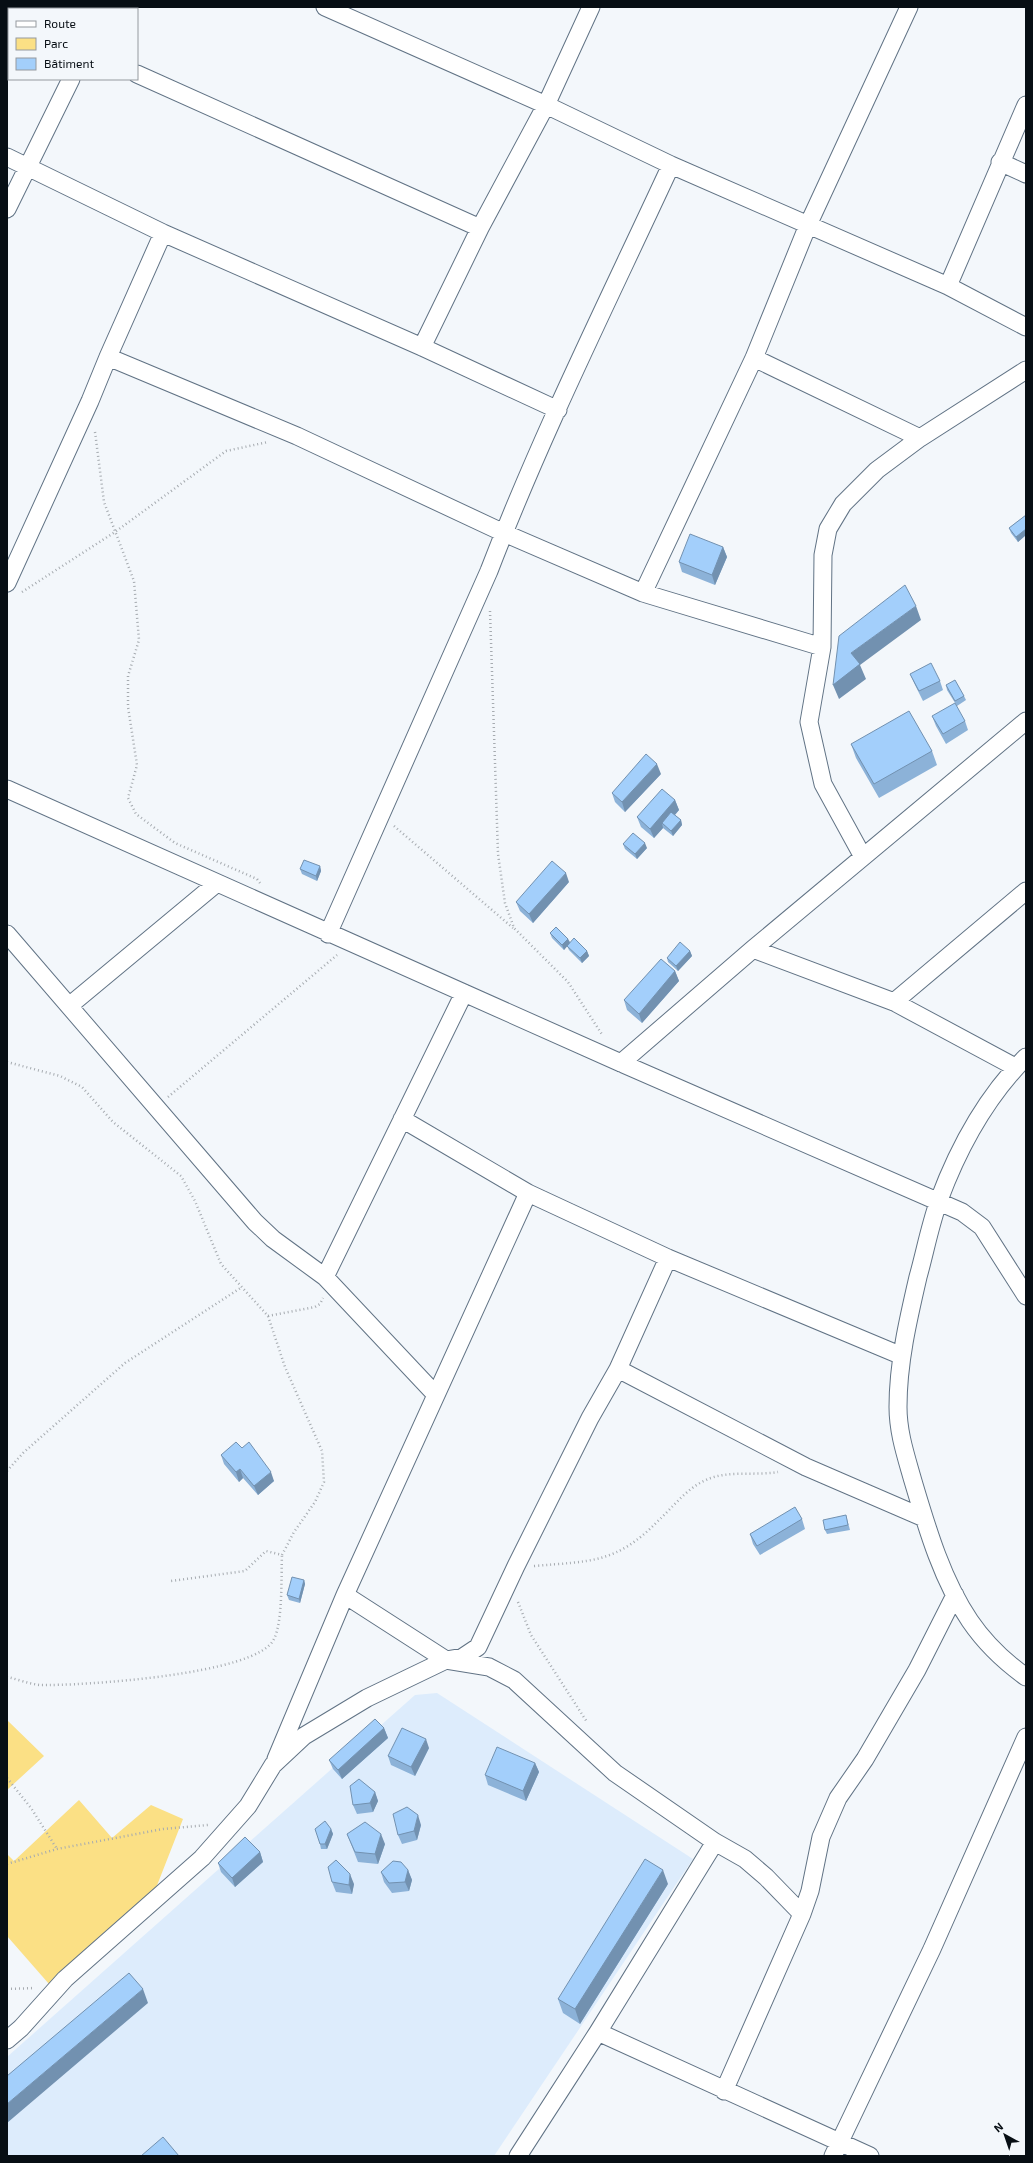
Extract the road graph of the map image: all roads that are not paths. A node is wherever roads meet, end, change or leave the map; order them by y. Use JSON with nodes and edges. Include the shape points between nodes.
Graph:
{"nodes":[{"id":1,"x":326,"y":7,"type":"edge"},
{"id":2,"x":591,"y":7,"type":"edge"},
{"id":3,"x":909,"y":7,"type":"edge"},
{"id":4,"x":138,"y":74,"type":"edge"},
{"id":5,"x":70,"y":80,"type":"edge"},
{"id":6,"x":546,"y":105,"type":"junction"},
{"id":7,"x":1026,"y":105,"type":"edge"},
{"id":8,"x":7,"y":157,"type":"edge"},
{"id":9,"x":1000,"y":162,"type":"junction"},
{"id":10,"x":671,"y":165,"type":"junction"},
{"id":11,"x":27,"y":166,"type":"junction"},
{"id":12,"x":1026,"y":174,"type":"edge"},
{"id":13,"x":7,"y":209,"type":"edge"},
{"id":14,"x":808,"y":225,"type":"junction"},
{"id":15,"x":480,"y":228,"type":"junction"},
{"id":16,"x":163,"y":232,"type":"junction"},
{"id":17,"x":948,"y":286,"type":"junction"},
{"id":18,"x":1026,"y":327,"type":"edge"},
{"id":19,"x":422,"y":347,"type":"junction"},
{"id":20,"x":108,"y":357,"type":"junction"},
{"id":21,"x":754,"y":358,"type":"junction"},
{"id":22,"x":1026,"y":370,"type":"edge"},
{"id":23,"x":558,"y":410,"type":"junction"},
{"id":24,"x":920,"y":438,"type":"junction"},
{"id":25,"x":504,"y":533,"type":"junction"},
{"id":26,"x":7,"y":583,"type":"edge"},
{"id":27,"x":643,"y":593,"type":"junction"},
{"id":28,"x":822,"y":647,"type":"junction"},
{"id":29,"x":1026,"y":721,"type":"edge"},
{"id":30,"x":7,"y":789,"type":"edge"},
{"id":31,"x":863,"y":857,"type":"junction"},
{"id":32,"x":217,"y":883,"type":"junction"},
{"id":33,"x":1026,"y":891,"type":"edge"},
{"id":34,"x":7,"y":934,"type":"edge"},
{"id":35,"x":328,"y":934,"type":"junction"},
{"id":36,"x":753,"y":949,"type":"junction"},
{"id":37,"x":464,"y":994,"type":"junction"},
{"id":38,"x":894,"y":1002,"type":"junction"},
{"id":39,"x":70,"y":1006,"type":"junction"},
{"id":40,"x":1021,"y":1062,"type":"edge"},
{"id":41,"x":621,"y":1063,"type":"junction"},
{"id":42,"x":402,"y":1119,"type":"junction"},
{"id":43,"x":528,"y":1193,"type":"junction"},
{"id":44,"x":939,"y":1201,"type":"junction"},
{"id":45,"x":668,"y":1258,"type":"junction"},
{"id":46,"x":325,"y":1277,"type":"junction"},
{"id":47,"x":1026,"y":1296,"type":"edge"},
{"id":48,"x":902,"y":1356,"type":"junction"},
{"id":49,"x":618,"y":1369,"type":"junction"},
{"id":50,"x":436,"y":1395,"type":"junction"},
{"id":51,"x":924,"y":1518,"type":"junction"},
{"id":52,"x":955,"y":1594,"type":"junction"},
{"id":53,"x":345,"y":1595,"type":"junction"},
{"id":54,"x":446,"y":1660,"type":"junction"},
{"id":55,"x":1026,"y":1677,"type":"edge"},
{"id":56,"x":1026,"y":1737,"type":"edge"},
{"id":57,"x":273,"y":1765,"type":"junction"},
{"id":58,"x":714,"y":1842,"type":"junction"},
{"id":59,"x":802,"y":1914,"type":"junction"},
{"id":60,"x":598,"y":2032,"type":"junction"},
{"id":61,"x":7,"y":2040,"type":"edge"},
{"id":62,"x":724,"y":2091,"type":"junction"},
{"id":63,"x":836,"y":2149,"type":"edge"},
{"id":64,"x":518,"y":2156,"type":"edge"},
{"id":65,"x":870,"y":2156,"type":"edge"}],
"edges":[{"from":1,"to":6,"type":"street"},
{"from":2,"to":6,"type":"street"},
{"from":3,"to":14,"type":"street"},
{"from":4,"to":15,"type":"street"},
{"from":5,"to":11,"type":"street"},
{"from":6,"to":10,"type":"street"},
{"from":6,"to":15,"type":"street"},
{"from":7,"to":9,"type":"street"},
{"from":8,"to":11,"type":"street"},
{"from":9,"to":12,"type":"street"},
{"from":9,"to":17,"type":"street"},
{"from":10,"to":14,"type":"street"},
{"from":10,"to":23,"type":"street"},
{"from":11,"to":13,"type":"street"},
{"from":11,"to":16,"type":"street"},
{"from":14,"to":17,"type":"street"},
{"from":14,"to":21,"type":"street"},
{"from":15,"to":19,"type":"street"},
{"from":16,"to":19,"type":"street"},
{"from":16,"to":20,"type":"street"},
{"from":17,"to":18,"type":"street"},
{"from":19,"to":23,"type":"street"},
{"from":20,"to":25,"type":"street","via":[[298,436]]},
{"from":20,"to":26,"type":"street"},
{"from":21,"to":24,"type":"street"},
{"from":21,"to":27,"type":"street"},
{"from":22,"to":24,"type":"street"},
{"from":23,"to":25,"type":"street"},
{"from":24,"to":28,"type":"street","via":[[877,470],[843,504],[828,529],[822,555]]},
{"from":25,"to":27,"type":"street"},
{"from":25,"to":35,"type":"street"},
{"from":27,"to":28,"type":"street"},
{"from":28,"to":31,"type":"street","via":[[809,722],[823,784]]},
{"from":29,"to":31,"type":"street"},
{"from":30,"to":32,"type":"street"},
{"from":31,"to":36,"type":"street"},
{"from":32,"to":35,"type":"street"},
{"from":32,"to":39,"type":"street"},
{"from":33,"to":38,"type":"street"},
{"from":34,"to":39,"type":"street"},
{"from":35,"to":37,"type":"street"},
{"from":36,"to":38,"type":"street"},
{"from":36,"to":41,"type":"street"},
{"from":37,"to":41,"type":"street"},
{"from":37,"to":42,"type":"street"},
{"from":38,"to":40,"type":"street"},
{"from":39,"to":46,"type":"street","via":[[255,1222],[273,1239]]},
{"from":40,"to":44,"type":"street","via":[[976,1122],[963,1145]]},
{"from":41,"to":44,"type":"street"},
{"from":42,"to":43,"type":"street"},
{"from":42,"to":46,"type":"street"},
{"from":43,"to":45,"type":"street"},
{"from":43,"to":50,"type":"street"},
{"from":44,"to":47,"type":"street","via":[[962,1212],[982,1227]]},
{"from":44,"to":48,"type":"street","via":[[914,1293]]},
{"from":45,"to":48,"type":"street"},
{"from":45,"to":49,"type":"street"},
{"from":46,"to":50,"type":"street"},
{"from":48,"to":51,"type":"street","via":[[899,1429]]},
{"from":49,"to":51,"type":"street","via":[[806,1467]]},
{"from":49,"to":54,"type":"street","via":[[590,1418],[478,1647],[463,1657]]},
{"from":50,"to":53,"type":"street"},
{"from":51,"to":52,"type":"street","via":[[936,1553]]},
{"from":52,"to":55,"type":"street","via":[[970,1622],[1007,1664]]},
{"from":52,"to":59,"type":"street","via":[[917,1670],[865,1759],[838,1798],[821,1837],[810,1891]]},
{"from":53,"to":54,"type":"street"},
{"from":53,"to":57,"type":"street"},
{"from":54,"to":57,"type":"street","via":[[337,1715],[304,1736]]},
{"from":54,"to":58,"type":"street","via":[[489,1667],[514,1680],[615,1773]]},
{"from":56,"to":63,"type":"street","via":[[932,1949]]},
{"from":57,"to":61,"type":"street","via":[[248,1806],[202,1858],[65,1979]]},
{"from":58,"to":59,"type":"street","via":[[745,1859]]},
{"from":58,"to":60,"type":"street"},
{"from":59,"to":62,"type":"street"},
{"from":60,"to":62,"type":"street"},
{"from":60,"to":64,"type":"street"},
{"from":62,"to":63,"type":"street"},
{"from":63,"to":65,"type":"street"}]}
